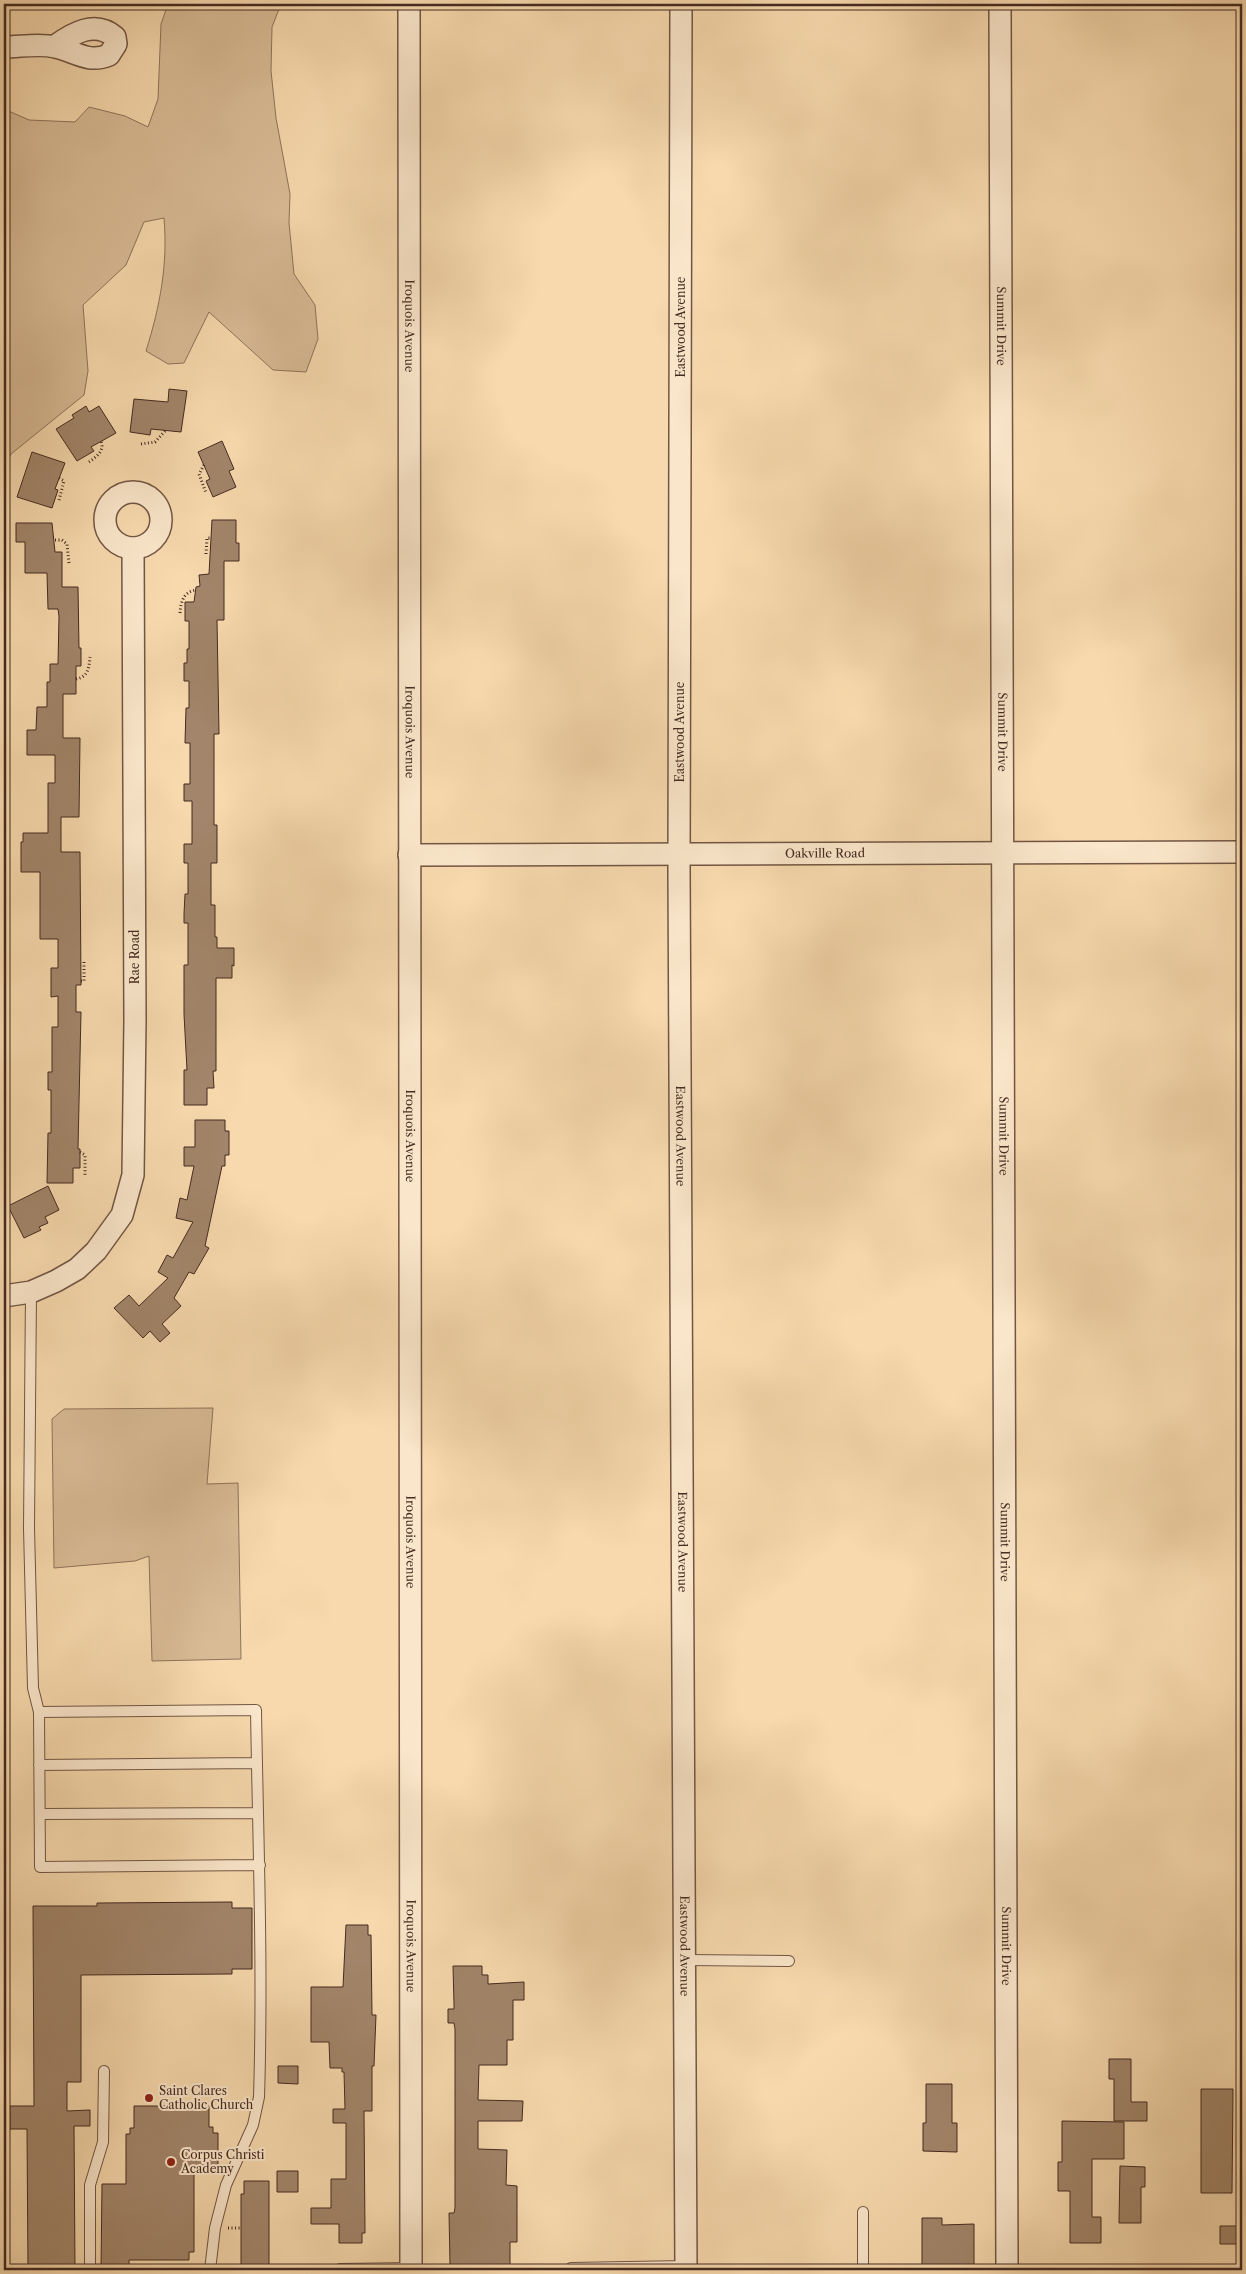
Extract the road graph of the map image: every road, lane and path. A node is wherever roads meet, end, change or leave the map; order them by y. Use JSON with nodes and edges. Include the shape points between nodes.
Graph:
{"nodes":[{"id":1,"x":409,"y":4,"type":"edge"},
{"id":2,"x":681,"y":4,"type":"edge"},
{"id":3,"x":1000,"y":4,"type":"edge"},
{"id":4,"x":55,"y":46,"type":"dead end"},
{"id":5,"x":4,"y":47,"type":"edge"},
{"id":6,"x":166,"y":430,"type":"dead end"},
{"id":7,"x":102,"y":441,"type":"dead end"},
{"id":8,"x":141,"y":444,"type":"dead end"},
{"id":9,"x":89,"y":462,"type":"dead end"},
{"id":10,"x":204,"y":465,"type":"dead end"},
{"id":11,"x":59,"y":478,"type":"dead end"},
{"id":12,"x":206,"y":493,"type":"dead end"},
{"id":13,"x":59,"y":500,"type":"dead end"},
{"id":14,"x":212,"y":538,"type":"dead end"},
{"id":15,"x":55,"y":540,"type":"dead end"},
{"id":16,"x":133,"y":548,"type":"dead end"},
{"id":17,"x":206,"y":554,"type":"dead end"},
{"id":18,"x":69,"y":563,"type":"dead end"},
{"id":19,"x":196,"y":590,"type":"dead end"},
{"id":20,"x":180,"y":613,"type":"dead end"},
{"id":21,"x":90,"y":657,"type":"dead end"},
{"id":22,"x":76,"y":680,"type":"dead end"},
{"id":23,"x":1002,"y":852,"type":"junction"},
{"id":24,"x":1242,"y":852,"type":"edge"},
{"id":25,"x":679,"y":854,"type":"junction"},
{"id":26,"x":409,"y":855,"type":"junction"},
{"id":27,"x":84,"y":960,"type":"dead end"},
{"id":28,"x":81,"y":981,"type":"dead end"},
{"id":29,"x":80,"y":1152,"type":"dead end"},
{"id":30,"x":85,"y":1175,"type":"dead end"},
{"id":31,"x":31,"y":1292,"type":"junction"},
{"id":32,"x":4,"y":1296,"type":"edge"},
{"id":33,"x":39,"y":1712,"type":"junction"},
{"id":34,"x":257,"y":1763,"type":"junction"},
{"id":35,"x":39,"y":1765,"type":"junction"},
{"id":36,"x":257,"y":1813,"type":"junction"},
{"id":37,"x":40,"y":1814,"type":"junction"},
{"id":38,"x":260,"y":1865,"type":"junction"},
{"id":39,"x":685,"y":1960,"type":"junction"},
{"id":40,"x":789,"y":1961,"type":"dead end"},
{"id":41,"x":104,"y":2071,"type":"dead end"},
{"id":42,"x":863,"y":2212,"type":"dead end"},
{"id":43,"x":637,"y":2268,"type":"edge"},
{"id":44,"x":686,"y":2268,"type":"edge"},
{"id":45,"x":340,"y":2269,"type":"dead end"},
{"id":46,"x":411,"y":2269,"type":"edge"},
{"id":47,"x":90,"y":2270,"type":"edge"},
{"id":48,"x":210,"y":2270,"type":"edge"},
{"id":49,"x":571,"y":2270,"type":"edge"},
{"id":50,"x":863,"y":2270,"type":"edge"},
{"id":51,"x":1007,"y":2270,"type":"edge"}],
"edges":[{"from":1,"to":26,"type":"street","name":"Iroquois Avenue"},
{"from":2,"to":25,"type":"street","name":"Eastwood Avenue"},
{"from":3,"to":23,"type":"street","name":"Summit Drive"},
{"from":4,"to":5,"type":"street"},
{"from":6,"to":8,"type":"path","via":[[155,442]]},
{"from":7,"to":9,"type":"path","via":[[100,452]]},
{"from":10,"to":12,"type":"path","via":[[199,474]]},
{"from":11,"to":13,"type":"path","via":[[64,480]]},
{"from":14,"to":17,"type":"path","via":[[207,538]]},
{"from":15,"to":18,"type":"path","via":[[66,544]]},
{"from":16,"to":31,"type":"street","name":"Rae Road","via":[[133,1175],[122,1215],[96,1251],[77,1269]]},
{"from":19,"to":20,"type":"path","via":[[185,594]]},
{"from":21,"to":22,"type":"path","via":[[88,671]]},
{"from":23,"to":24,"type":"street","name":"Oakville Road"},
{"from":23,"to":25,"type":"street","name":"Oakville Road"},
{"from":23,"to":51,"type":"street","name":"Summit Drive"},
{"from":25,"to":26,"type":"street","name":"Oakville Road"},
{"from":25,"to":39,"type":"street","name":"Eastwood Avenue"},
{"from":26,"to":46,"type":"street","name":"Iroquois Avenue"},
{"from":27,"to":28,"type":"path","via":[[84,981]]},
{"from":29,"to":30,"type":"path","via":[[85,1155]]},
{"from":31,"to":32,"type":"street","name":"Rae Road"},
{"from":31,"to":33,"type":"lane","via":[[29,1538],[33,1688]]},
{"from":33,"to":34,"type":"lane","via":[[256,1710]]},
{"from":33,"to":35,"type":"lane"},
{"from":34,"to":35,"type":"lane"},
{"from":34,"to":36,"type":"lane"},
{"from":35,"to":37,"type":"lane"},
{"from":36,"to":37,"type":"lane"},
{"from":36,"to":38,"type":"lane"},
{"from":37,"to":38,"type":"lane","via":[[40,1867]]},
{"from":38,"to":48,"type":"lane","via":[[259,2097],[253,2125],[226,2185],[215,2228]]},
{"from":39,"to":40,"type":"lane"},
{"from":39,"to":44,"type":"street","name":"Eastwood Avenue"},
{"from":41,"to":47,"type":"lane","via":[[103,2142],[90,2185]]},
{"from":42,"to":50,"type":"lane"},
{"from":43,"to":44,"type":"lane"},
{"from":43,"to":49,"type":"lane"},
{"from":45,"to":46,"type":"lane"}]}
